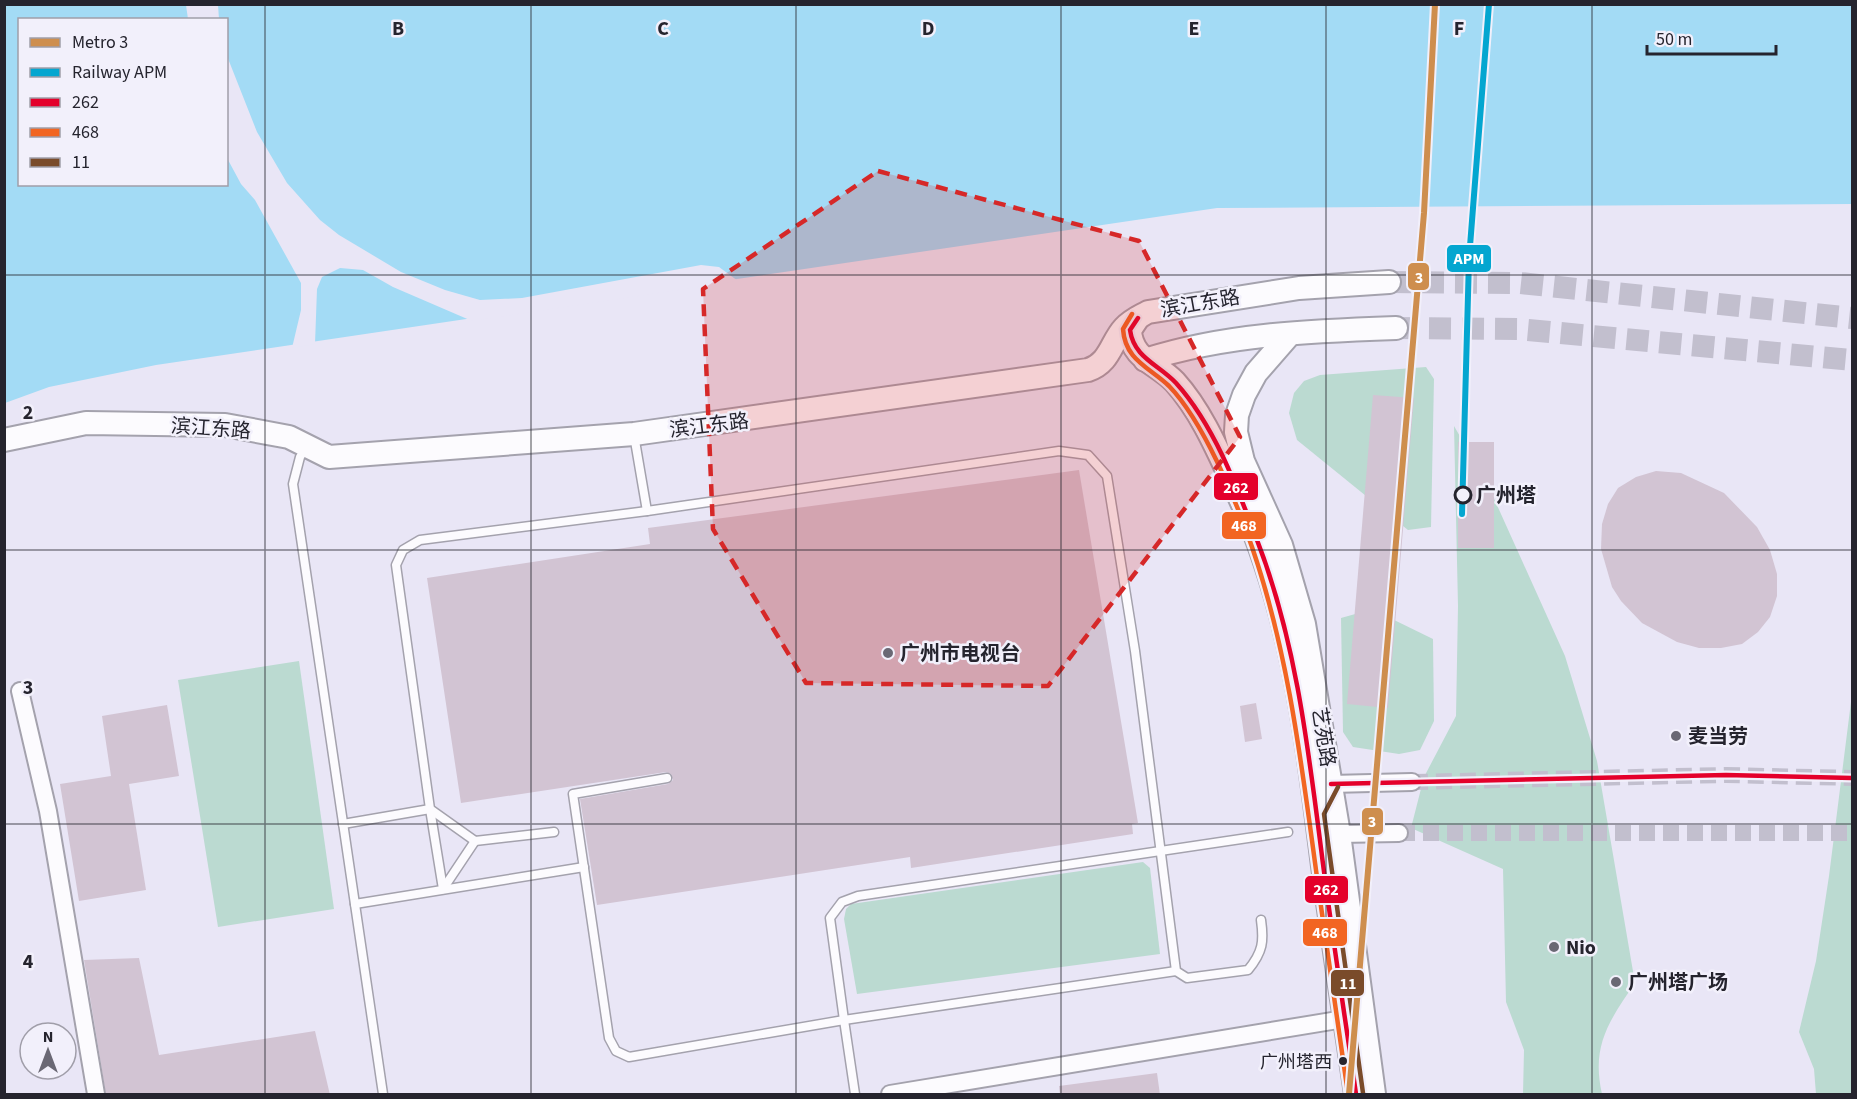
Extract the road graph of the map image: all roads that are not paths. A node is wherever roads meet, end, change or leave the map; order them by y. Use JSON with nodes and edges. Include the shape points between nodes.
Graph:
{"nodes":[{"id":1,"x":1389,"y":282,"type":"tunnel mouth"},
{"id":2,"x":1138,"y":318,"type":"junction"},
{"id":3,"x":1396,"y":328,"type":"tunnel mouth"},
{"id":4,"x":1290,"y":334,"type":"junction"},
{"id":5,"x":1145,"y":360,"type":"junction"},
{"id":6,"x":634,"y":434,"type":"junction"},
{"id":7,"x":4,"y":440,"type":"edge"},
{"id":8,"x":307,"y":446,"type":"junction"},
{"id":9,"x":647,"y":511,"type":"junction"},
{"id":10,"x":21,"y":691,"type":"dead end"},
{"id":11,"x":667,"y":778,"type":"dead end"},
{"id":12,"x":1412,"y":782,"type":"tunnel mouth"},
{"id":13,"x":1331,"y":784,"type":"junction"},
{"id":14,"x":430,"y":809,"type":"junction"},
{"id":15,"x":1317,"y":813,"type":"junction"},
{"id":16,"x":343,"y":824,"type":"junction"},
{"id":17,"x":554,"y":832,"type":"dead end"},
{"id":18,"x":1288,"y":832,"type":"dead end"},
{"id":19,"x":1339,"y":834,"type":"junction"},
{"id":20,"x":1399,"y":834,"type":"tunnel mouth"},
{"id":21,"x":475,"y":841,"type":"junction"},
{"id":22,"x":1160,"y":849,"type":"junction"},
{"id":23,"x":584,"y":867,"type":"junction"},
{"id":24,"x":443,"y":889,"type":"junction"},
{"id":25,"x":355,"y":904,"type":"junction"},
{"id":26,"x":1261,"y":920,"type":"dead end"},
{"id":27,"x":1176,"y":971,"type":"junction"},
{"id":28,"x":1354,"y":1017,"type":"junction"},
{"id":29,"x":843,"y":1020,"type":"junction"},
{"id":30,"x":96,"y":1095,"type":"edge"},
{"id":31,"x":383,"y":1095,"type":"edge"},
{"id":32,"x":855,"y":1095,"type":"edge"},
{"id":33,"x":890,"y":1095,"type":"edge"},
{"id":34,"x":1356,"y":1095,"type":"edge"},
{"id":35,"x":1374,"y":1095,"type":"edge"}],
"edges":[{"from":1,"to":2,"type":"street","name":"滨江东路","via":[[1299,288],[1207,301],[1148,312]]},
{"from":2,"to":5,"type":"street","name":"艺苑路","via":[[1132,324],[1131,341]]},
{"from":2,"to":6,"type":"street","name":"滨江东路","via":[[1123,329],[1106,358],[1088,370]]},
{"from":3,"to":4,"type":"street"},
{"from":4,"to":5,"type":"street","via":[[1215,341]]},
{"from":4,"to":13,"type":"street","name":"艺苑路","via":[[1256,373],[1237,415],[1236,432],[1243,461],[1294,583],[1312,663]]},
{"from":5,"to":15,"type":"street","name":"艺苑路","via":[[1168,374],[1193,408],[1256,538],[1293,662]]},
{"from":6,"to":8,"type":"street","name":"滨江东路","via":[[329,457]]},
{"from":6,"to":9,"type":"lane"},
{"from":7,"to":8,"type":"street","name":"滨江东路","via":[[86,423],[225,425],[290,437]]},
{"from":8,"to":16,"type":"lane","via":[[293,484]]},
{"from":9,"to":14,"type":"lane","via":[[420,540],[403,550],[396,565]]},
{"from":9,"to":22,"type":"lane","via":[[1059,451],[1088,455],[1107,476],[1135,651]]},
{"from":10,"to":30,"type":"street","via":[[48,811]]},
{"from":11,"to":23,"type":"lane","via":[[573,794]]},
{"from":12,"to":13,"type":"street"},
{"from":13,"to":15,"type":"street"},
{"from":13,"to":19,"type":"street","name":"艺苑路"},
{"from":14,"to":16,"type":"lane"},
{"from":14,"to":21,"type":"lane"},
{"from":14,"to":24,"type":"lane"},
{"from":15,"to":19,"type":"street"},
{"from":15,"to":28,"type":"street","name":"艺苑路"},
{"from":16,"to":25,"type":"lane"},
{"from":17,"to":21,"type":"lane"},
{"from":18,"to":22,"type":"lane"},
{"from":19,"to":20,"type":"street"},
{"from":19,"to":28,"type":"street","name":"艺苑路"},
{"from":21,"to":24,"type":"lane"},
{"from":22,"to":27,"type":"lane"},
{"from":22,"to":29,"type":"lane","via":[[858,896],[842,902],[830,918]]},
{"from":23,"to":24,"type":"lane"},
{"from":23,"to":29,"type":"lane","via":[[609,1038],[616,1051],[629,1057]]},
{"from":24,"to":25,"type":"lane"},
{"from":25,"to":31,"type":"lane"},
{"from":26,"to":27,"type":"lane","via":[[1264,943],[1248,970],[1187,978]]},
{"from":27,"to":29,"type":"lane"},
{"from":28,"to":33,"type":"street"},
{"from":28,"to":34,"type":"street","name":"艺苑路"},
{"from":28,"to":35,"type":"street","name":"艺苑路"},
{"from":29,"to":32,"type":"lane"}]}
